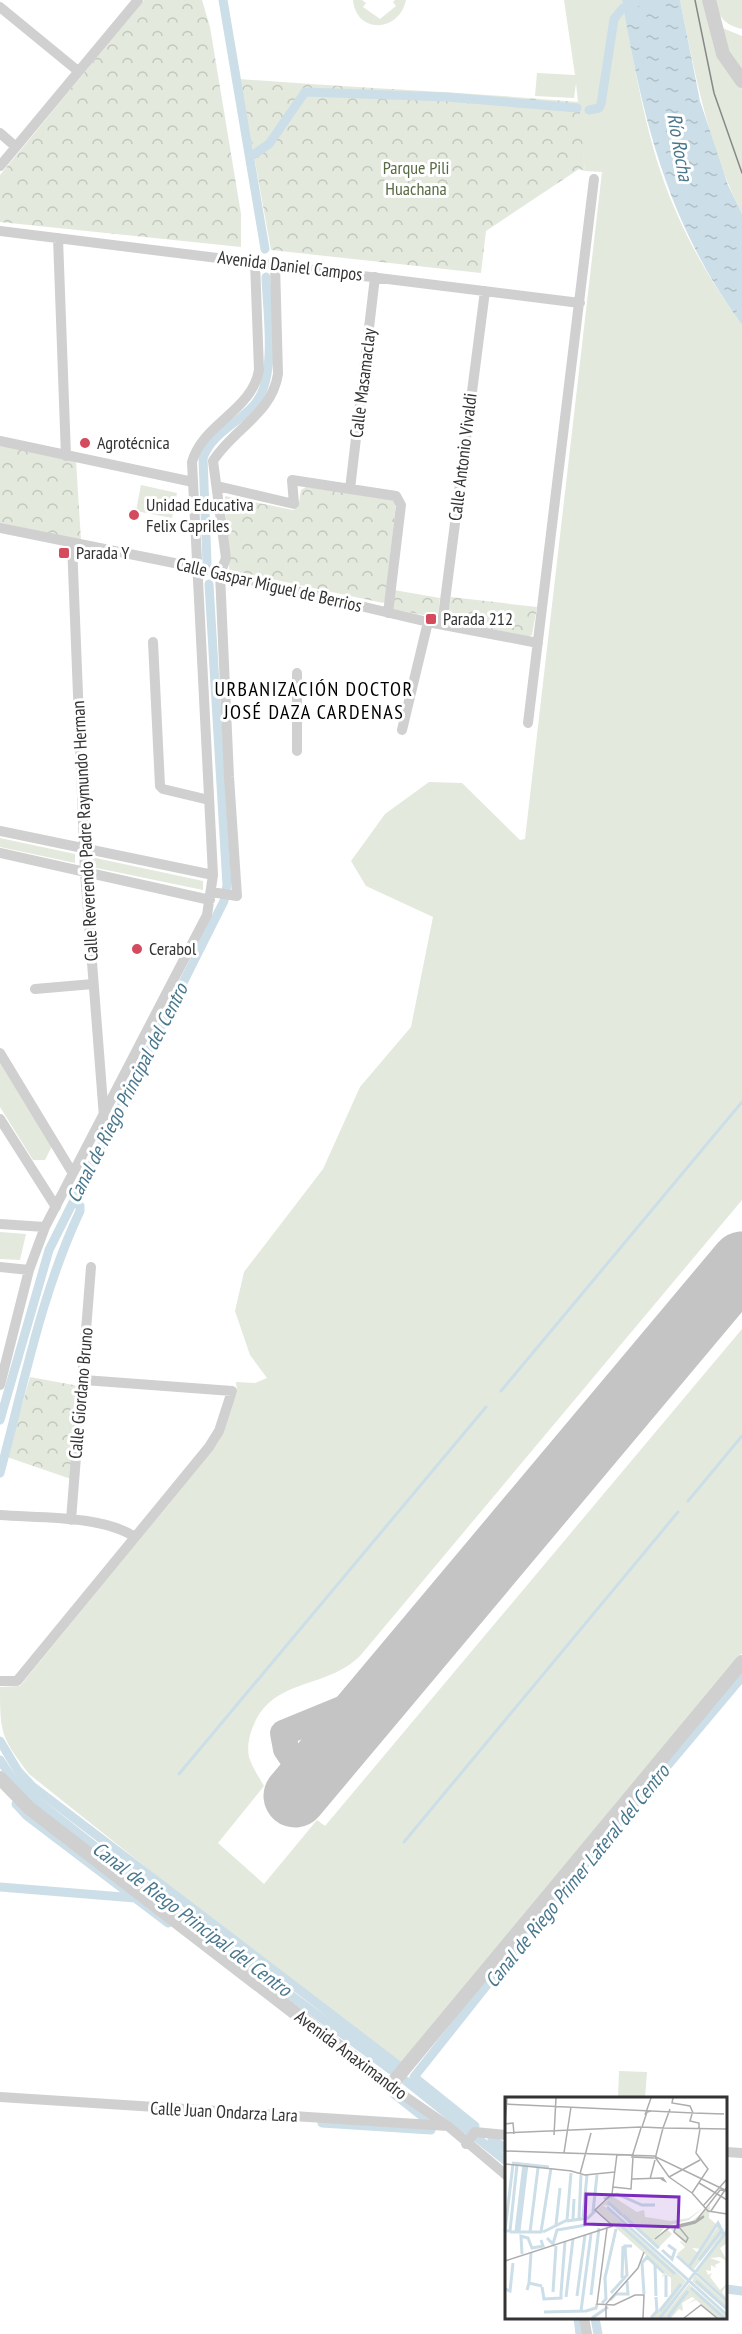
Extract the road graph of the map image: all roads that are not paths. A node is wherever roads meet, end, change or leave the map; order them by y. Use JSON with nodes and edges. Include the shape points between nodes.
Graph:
{"nodes":[{"id":1,"x":138,"y":0,"type":"edge"},
{"id":2,"x":709,"y":0,"type":"edge"},
{"id":3,"x":0,"y":7,"type":"edge"},
{"id":4,"x":78,"y":71,"type":"junction"},
{"id":5,"x":742,"y":81,"type":"edge"},
{"id":6,"x":0,"y":133,"type":"edge"},
{"id":7,"x":16,"y":147,"type":"junction"},
{"id":8,"x":0,"y":166,"type":"edge"},
{"id":9,"x":594,"y":179,"type":"dead end"},
{"id":10,"x":0,"y":231,"type":"edge"},
{"id":11,"x":58,"y":238,"type":"junction"},
{"id":12,"x":255,"y":262,"type":"junction"},
{"id":13,"x":275,"y":264,"type":"junction"},
{"id":14,"x":375,"y":277,"type":"junction"},
{"id":15,"x":485,"y":291,"type":"junction"},
{"id":16,"x":580,"y":303,"type":"junction"},
{"id":17,"x":0,"y":441,"type":"edge"},
{"id":18,"x":66,"y":456,"type":"junction"},
{"id":19,"x":193,"y":482,"type":"junction"},
{"id":20,"x":217,"y":486,"type":"junction"},
{"id":21,"x":350,"y":489,"type":"junction"},
{"id":22,"x":0,"y":528,"type":"edge"},
{"id":23,"x":72,"y":543,"type":"junction"},
{"id":24,"x":199,"y":568,"type":"junction"},
{"id":25,"x":220,"y":574,"type":"junction"},
{"id":26,"x":388,"y":613,"type":"junction"},
{"id":27,"x":428,"y":622,"type":"junction"},
{"id":28,"x":442,"y":624,"type":"junction"},
{"id":29,"x":153,"y":642,"type":"dead end"},
{"id":30,"x":538,"y":643,"type":"junction"},
{"id":31,"x":297,"y":673,"type":"dead end"},
{"id":32,"x":528,"y":723,"type":"dead end"},
{"id":33,"x":402,"y":730,"type":"dead end"},
{"id":34,"x":297,"y":751,"type":"dead end"},
{"id":35,"x":209,"y":800,"type":"junction"},
{"id":36,"x":0,"y":831,"type":"edge"},
{"id":37,"x":84,"y":849,"type":"junction"},
{"id":38,"x":0,"y":853,"type":"edge"},
{"id":39,"x":85,"y":872,"type":"junction"},
{"id":40,"x":213,"y":875,"type":"junction"},
{"id":41,"x":213,"y":895,"type":"junction"},
{"id":42,"x":93,"y":984,"type":"junction"},
{"id":43,"x":35,"y":989,"type":"dead end"},
{"id":44,"x":0,"y":1053,"type":"edge"},
{"id":45,"x":104,"y":1118,"type":"junction"},
{"id":46,"x":0,"y":1119,"type":"edge"},
{"id":47,"x":72,"y":1172,"type":"junction"},
{"id":48,"x":56,"y":1207,"type":"junction"},
{"id":49,"x":0,"y":1224,"type":"edge"},
{"id":50,"x":45,"y":1227,"type":"junction"},
{"id":51,"x":91,"y":1267,"type":"dead end"},
{"id":52,"x":0,"y":1268,"type":"edge"},
{"id":53,"x":29,"y":1270,"type":"junction"},
{"id":54,"x":84,"y":1380,"type":"junction"},
{"id":55,"x":0,"y":1385,"type":"edge"},
{"id":56,"x":0,"y":1515,"type":"edge"},
{"id":57,"x":71,"y":1520,"type":"junction"},
{"id":58,"x":135,"y":1537,"type":"junction"},
{"id":59,"x":742,"y":1662,"type":"edge"},
{"id":60,"x":0,"y":1681,"type":"edge"},
{"id":61,"x":0,"y":1778,"type":"edge"},
{"id":62,"x":392,"y":2084,"type":"junction"},
{"id":63,"x":0,"y":2097,"type":"edge"},
{"id":64,"x":448,"y":2126,"type":"junction"},
{"id":65,"x":505,"y":2135,"type":"edge"},
{"id":66,"x":469,"y":2140,"type":"junction"},
{"id":67,"x":727,"y":2152,"type":"edge"},
{"id":68,"x":742,"y":2153,"type":"edge"},
{"id":69,"x":505,"y":2173,"type":"edge"},
{"id":70,"x":584,"y":2319,"type":"edge"},
{"id":71,"x":586,"y":2334,"type":"edge"}],
"edges":[{"from":1,"to":4,"type":"street"},
{"from":2,"to":5,"type":"street","via":[[723,54]]},
{"from":3,"to":4,"type":"street"},
{"from":4,"to":7,"type":"street"},
{"from":6,"to":7,"type":"street"},
{"from":7,"to":8,"type":"street"},
{"from":9,"to":16,"type":"street"},
{"from":10,"to":11,"type":"street","name":"Avenida Daniel Campos"},
{"from":11,"to":12,"type":"street","name":"Avenida Daniel Campos"},
{"from":11,"to":18,"type":"street"},
{"from":12,"to":13,"type":"street","name":"Avenida Daniel Campos"},
{"from":12,"to":19,"type":"street","via":[[258,381],[197,446],[192,462]]},
{"from":13,"to":14,"type":"street","name":"Avenida Daniel Campos"},
{"from":13,"to":20,"type":"street","via":[[275,390],[263,409],[213,461]]},
{"from":14,"to":15,"type":"street","name":"Avenida Daniel Campos"},
{"from":14,"to":21,"type":"street","name":"Calle Masamaclay"},
{"from":15,"to":16,"type":"street","name":"Avenida Daniel Campos"},
{"from":15,"to":28,"type":"street","name":"Calle Antonio Vivaldi"},
{"from":16,"to":30,"type":"street"},
{"from":17,"to":18,"type":"street"},
{"from":18,"to":19,"type":"street"},
{"from":19,"to":24,"type":"street"},
{"from":20,"to":21,"type":"street","via":[[294,504],[292,480]]},
{"from":20,"to":25,"type":"street","via":[[226,558]]},
{"from":21,"to":26,"type":"street","via":[[390,494],[399,499]]},
{"from":22,"to":23,"type":"street","name":"Calle Gaspar Miguel de Berrios"},
{"from":23,"to":24,"type":"street","name":"Calle Gaspar Miguel de Berrios"},
{"from":23,"to":37,"type":"street","name":"Calle Reverendo Padre Raymundo Herman"},
{"from":24,"to":25,"type":"street","name":"Calle Gaspar Miguel de Berrios"},
{"from":24,"to":35,"type":"street"},
{"from":25,"to":26,"type":"street","name":"Calle Gaspar Miguel de Berrios"},
{"from":25,"to":41,"type":"street","via":[[237,896]]},
{"from":26,"to":27,"type":"street","name":"Calle Gaspar Miguel de Berrios"},
{"from":27,"to":28,"type":"street","name":"Calle Gaspar Miguel de Berrios"},
{"from":27,"to":33,"type":"street"},
{"from":28,"to":30,"type":"street","name":"Calle Gaspar Miguel de Berrios"},
{"from":29,"to":35,"type":"street","via":[[160,786]]},
{"from":30,"to":32,"type":"street"},
{"from":31,"to":34,"type":"street"},
{"from":35,"to":40,"type":"street"},
{"from":36,"to":37,"type":"street"},
{"from":37,"to":39,"type":"street","name":"Calle Reverendo Padre Raymundo Herman"},
{"from":37,"to":40,"type":"street"},
{"from":38,"to":39,"type":"street"},
{"from":39,"to":41,"type":"street"},
{"from":39,"to":42,"type":"street","name":"Calle Reverendo Padre Raymundo Herman"},
{"from":40,"to":41,"type":"street"},
{"from":41,"to":45,"type":"street","via":[[207,915]]},
{"from":42,"to":43,"type":"street"},
{"from":42,"to":45,"type":"street","name":"Calle Reverendo Padre Raymundo Herman"},
{"from":44,"to":47,"type":"street"},
{"from":45,"to":47,"type":"street"},
{"from":46,"to":48,"type":"street"},
{"from":47,"to":48,"type":"street"},
{"from":48,"to":50,"type":"street"},
{"from":49,"to":50,"type":"street"},
{"from":50,"to":53,"type":"street"},
{"from":51,"to":54,"type":"street","name":"Calle Giordano Bruno"},
{"from":52,"to":53,"type":"street"},
{"from":53,"to":55,"type":"street"},
{"from":54,"to":57,"type":"street","name":"Calle Giordano Bruno"},
{"from":54,"to":58,"type":"street","via":[[232,1391],[219,1431],[209,1447]]},
{"from":56,"to":57,"type":"street"},
{"from":57,"to":58,"type":"street","via":[[113,1527]]},
{"from":58,"to":60,"type":"street","via":[[17,1681]]},
{"from":59,"to":62,"type":"street"},
{"from":61,"to":62,"type":"street","name":"Avenida Anaximandro","via":[[29,1808]]},
{"from":62,"to":64,"type":"street","name":"Avenida Anaximandro"},
{"from":63,"to":64,"type":"street","name":"Calle Juan Ondarza Lara"},
{"from":64,"to":66,"type":"street","name":"Avenida Anaximandro"},
{"from":65,"to":66,"type":"street","via":[[475,2132]]},
{"from":66,"to":69,"type":"street","name":"Avenida Anaximandro"},
{"from":67,"to":68,"type":"street"},
{"from":70,"to":71,"type":"street"}]}
